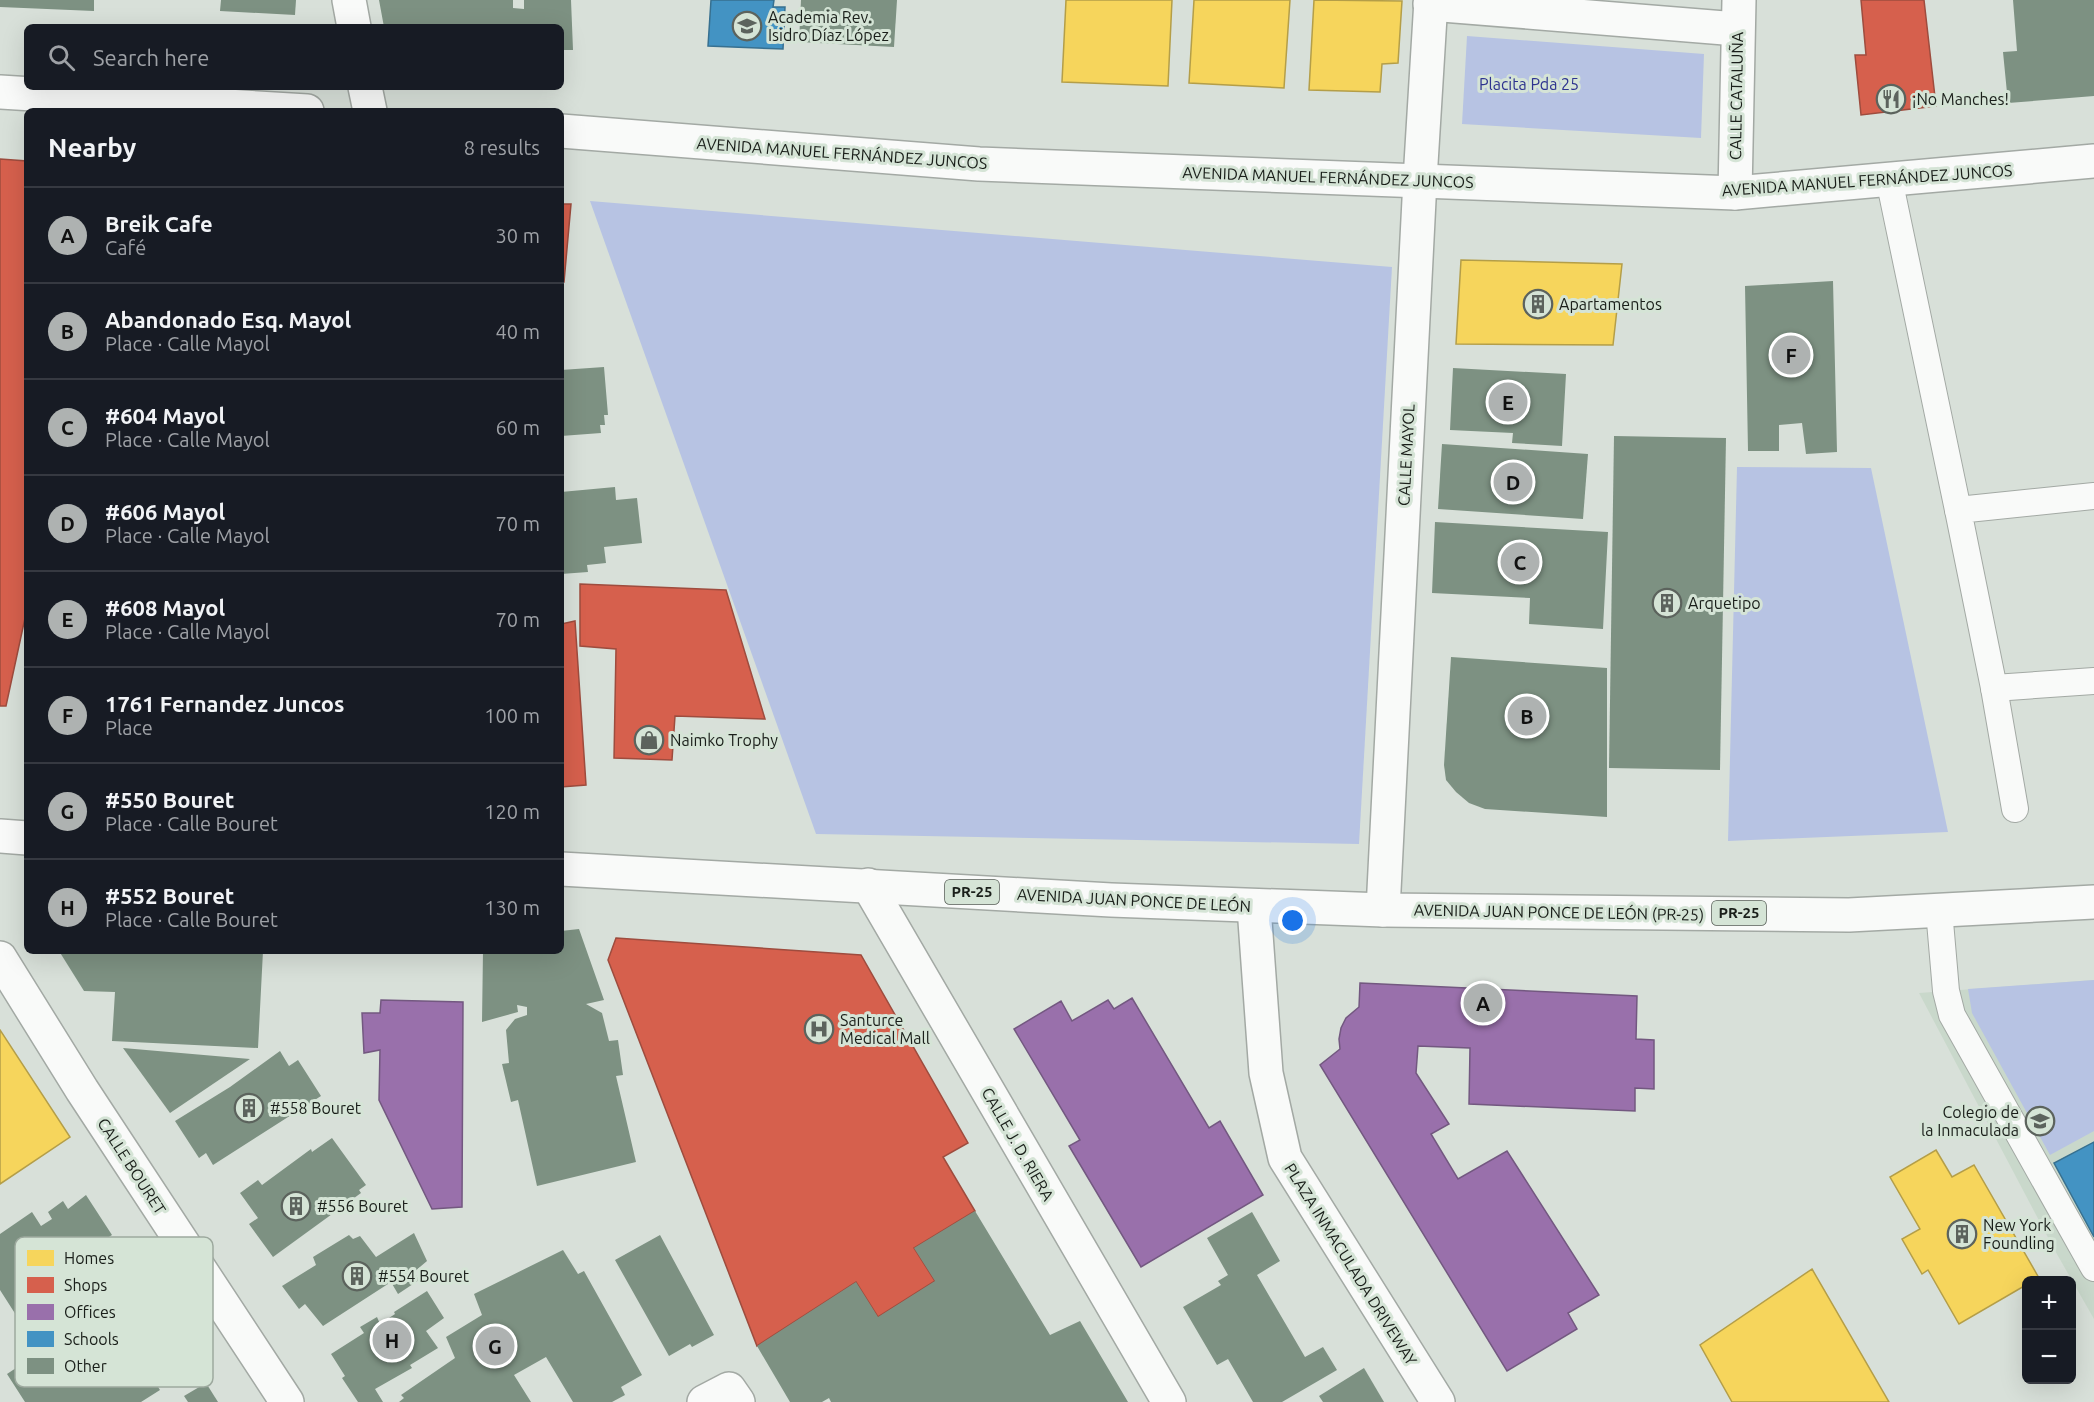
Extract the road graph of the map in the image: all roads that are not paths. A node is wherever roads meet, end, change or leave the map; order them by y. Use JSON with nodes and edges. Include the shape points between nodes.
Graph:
{"nodes":[{"id":1,"x":349,"y":0,"type":"edge"},
{"id":2,"x":1431,"y":2,"type":"edge"},
{"id":3,"x":1738,"y":15,"type":"edge"},
{"id":4,"x":353,"y":24,"type":"edge"},
{"id":5,"x":366,"y":90,"type":"edge"},
{"id":6,"x":0,"y":92,"type":"edge"},
{"id":7,"x":259,"y":108,"type":"edge"},
{"id":8,"x":368,"y":108,"type":"edge"},
{"id":9,"x":564,"y":131,"type":"edge"},
{"id":10,"x":2094,"y":161,"type":"edge"},
{"id":11,"x":1889,"y":179,"type":"junction"},
{"id":12,"x":1419,"y":180,"type":"junction"},
{"id":13,"x":1735,"y":193,"type":"junction"},
{"id":14,"x":2094,"y":496,"type":"edge"},
{"id":15,"x":1958,"y":510,"type":"junction"},
{"id":16,"x":2094,"y":681,"type":"edge"},
{"id":17,"x":1994,"y":688,"type":"junction"},
{"id":18,"x":2015,"y":809,"type":"dead end"},
{"id":19,"x":0,"y":836,"type":"edge"},
{"id":20,"x":24,"y":838,"type":"edge"},
{"id":21,"x":564,"y":869,"type":"edge"},
{"id":22,"x":868,"y":885,"type":"junction"},
{"id":23,"x":2094,"y":902,"type":"edge"},
{"id":24,"x":1254,"y":907,"type":"junction"},
{"id":25,"x":1383,"y":910,"type":"junction"},
{"id":26,"x":1939,"y":910,"type":"junction"},
{"id":27,"x":0,"y":958,"type":"edge"},
{"id":28,"x":178,"y":1237,"type":"edge"},
{"id":29,"x":2094,"y":1268,"type":"edge"},
{"id":30,"x":213,"y":1290,"type":"edge"},
{"id":31,"x":286,"y":1402,"type":"edge"},
{"id":32,"x":704,"y":1402,"type":"edge"},
{"id":33,"x":738,"y":1402,"type":"edge"},
{"id":34,"x":1169,"y":1402,"type":"edge"},
{"id":35,"x":1438,"y":1402,"type":"edge"}],
"edges":[{"from":1,"to":4,"type":"main road"},
{"from":2,"to":3,"type":"main road"},
{"from":2,"to":12,"type":"main road","name":"CALLE MAYOL"},
{"from":3,"to":13,"type":"main road","name":"CALLE CATALUÑA"},
{"from":5,"to":8,"type":"main road"},
{"from":6,"to":7,"type":"main road"},
{"from":9,"to":12,"type":"main road","name":"AVENIDA MANUEL FERNÁNDEZ JUNCOS","via":[[979,164]]},
{"from":10,"to":11,"type":"main road","name":"AVENIDA MANUEL FERNÁNDEZ JUNCOS"},
{"from":11,"to":13,"type":"main road","name":"AVENIDA MANUEL FERNÁNDEZ JUNCOS"},
{"from":11,"to":15,"type":"lane"},
{"from":12,"to":13,"type":"main road","name":"AVENIDA MANUEL FERNÁNDEZ JUNCOS"},
{"from":12,"to":25,"type":"main road","name":"CALLE MAYOL"},
{"from":14,"to":15,"type":"lane"},
{"from":15,"to":17,"type":"lane"},
{"from":16,"to":17,"type":"lane"},
{"from":17,"to":18,"type":"lane"},
{"from":19,"to":20,"type":"main road"},
{"from":21,"to":22,"type":"main road","name":"AVENIDA JUAN PONCE DE LEÓN","number":"PR-25"},
{"from":22,"to":24,"type":"main road","name":"AVENIDA JUAN PONCE DE LEÓN","number":"PR-25"},
{"from":22,"to":34,"type":"main road","name":"CALLE J. D. RIERA"},
{"from":23,"to":26,"type":"main road","name":"AVENIDA JUAN PONCE DE LEÓN (PR-25)","number":"PR-25"},
{"from":24,"to":25,"type":"main road","name":"AVENIDA JUAN PONCE DE LEÓN","number":"PR-25"},
{"from":24,"to":35,"type":"main road","name":"PLAZA INMACULADA DRIVEWAY","via":[[1266,1073],[1285,1158]]},
{"from":25,"to":26,"type":"main road","name":"AVENIDA JUAN PONCE DE LEÓN (PR-25)","number":"PR-25","via":[[1849,915]]},
{"from":26,"to":29,"type":"lane","via":[[1946,991],[1952,1015]]},
{"from":27,"to":28,"type":"main road","name":"CALLE BOURET"},
{"from":30,"to":31,"type":"main road","name":"CALLE BOURET"},
{"from":32,"to":33,"type":"main road","via":[[729,1389]]}]}
